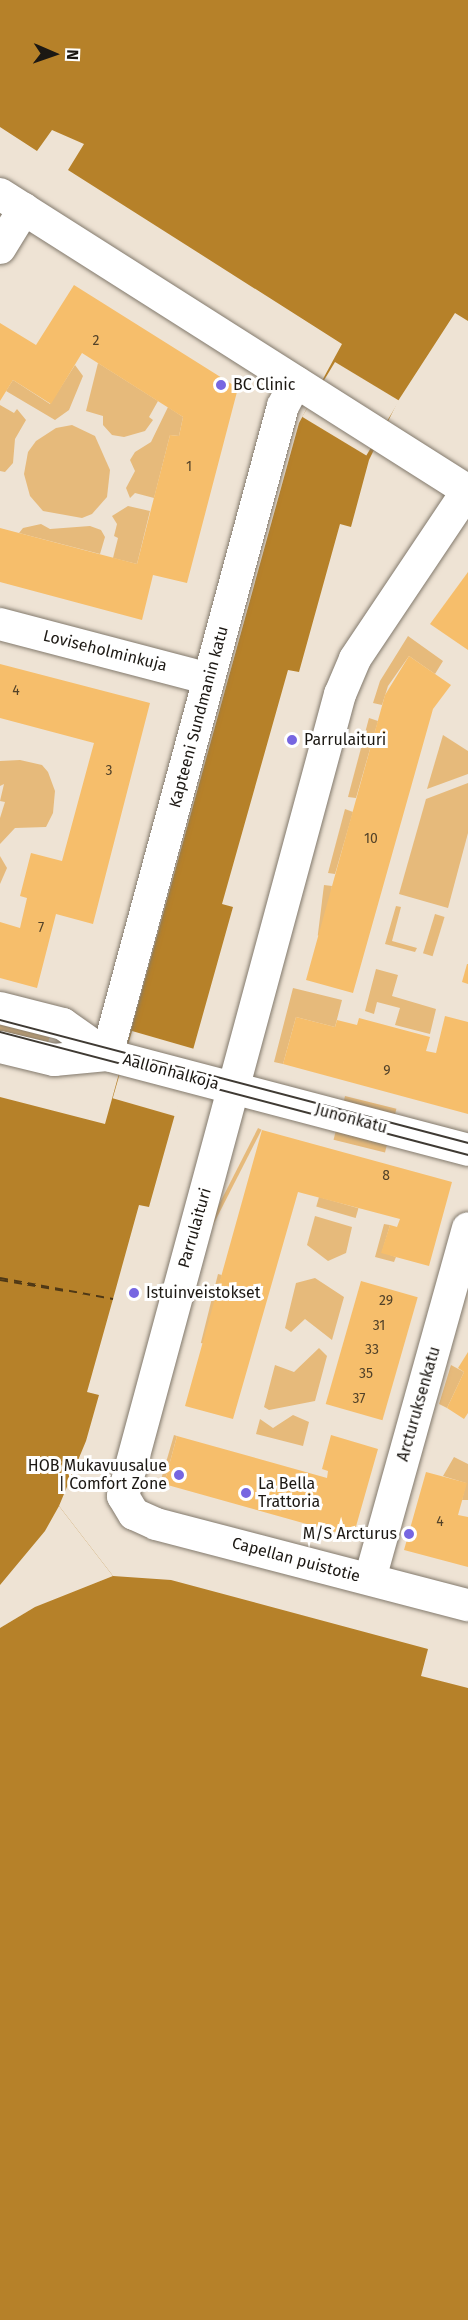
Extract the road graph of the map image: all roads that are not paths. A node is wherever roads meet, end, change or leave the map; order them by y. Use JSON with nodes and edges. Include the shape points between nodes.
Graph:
{"nodes":[{"id":1,"x":12,"y":201,"type":"edge"},
{"id":2,"x":0,"y":248,"type":"edge"},
{"id":3,"x":306,"y":389,"type":"junction"},
{"id":4,"x":467,"y":495,"type":"edge"},
{"id":5,"x":0,"y":624,"type":"edge"},
{"id":6,"x":209,"y":678,"type":"junction"},
{"id":7,"x":0,"y":1008,"type":"edge"},
{"id":8,"x":0,"y":1047,"type":"edge"},
{"id":9,"x":116,"y":1057,"type":"junction"},
{"id":10,"x":235,"y":1089,"type":"junction"},
{"id":11,"x":468,"y":1150,"type":"edge"},
{"id":12,"x":468,"y":1228,"type":"edge"},
{"id":13,"x":128,"y":1506,"type":"joint"},
{"id":14,"x":370,"y":1579,"type":"junction"},
{"id":15,"x":468,"y":1605,"type":"edge"}],
"edges":[{"from":1,"to":2,"type":"street"},
{"from":1,"to":3,"type":"street"},
{"from":3,"to":4,"type":"street"},
{"from":3,"to":6,"type":"street","name":"Kapteeni Sundmanin katu","via":[[283,406]]},
{"from":4,"to":10,"type":"street","name":"Parrulaituri","via":[[347,674]]},
{"from":5,"to":6,"type":"street","name":"Loviseholminkuja"},
{"from":6,"to":9,"type":"street","name":"Kapteeni Sundmanin katu"},
{"from":7,"to":9,"type":"street","name":"Aallonhalkoja","via":[[63,1024]]},
{"from":8,"to":9,"type":"street","name":"Aallonhalkoja","via":[[54,1060]]},
{"from":9,"to":10,"type":"street","name":"Aallonhalkoja"},
{"from":10,"to":11,"type":"street","name":"Junonkatu"},
{"from":10,"to":13,"type":"street","name":"Parrulaituri","via":[[123,1484]]},
{"from":12,"to":14,"type":"street","name":"Arcturuksenkatu"},
{"from":13,"to":14,"type":"street","name":"Capellan puistotie","via":[[134,1514],[156,1524]]},
{"from":14,"to":15,"type":"street","name":"Capellan puistotie"}]}
